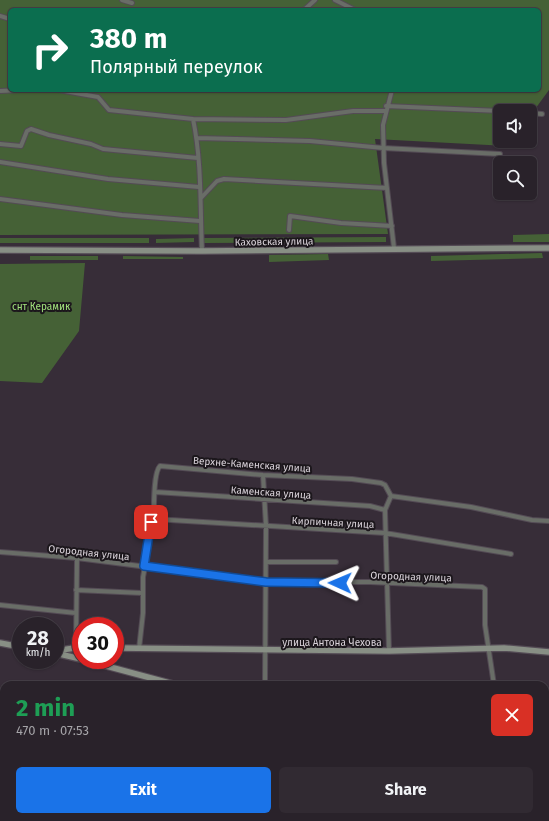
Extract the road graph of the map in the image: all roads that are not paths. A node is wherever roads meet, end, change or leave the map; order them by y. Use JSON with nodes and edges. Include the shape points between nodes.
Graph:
{"nodes":[{"id":1,"x":122,"y":0,"type":"edge"},
{"id":2,"x":315,"y":0,"type":"edge"},
{"id":3,"x":335,"y":0,"type":"edge"},
{"id":4,"x":132,"y":2,"type":"dead end"},
{"id":5,"x":306,"y":8,"type":"edge"},
{"id":6,"x":351,"y":8,"type":"edge"},
{"id":7,"x":70,"y":92,"type":"edge"},
{"id":8,"x":391,"y":92,"type":"edge"},
{"id":9,"x":386,"y":108,"type":"junction"},
{"id":10,"x":493,"y":111,"type":"edge"},
{"id":11,"x":537,"y":114,"type":"edge"},
{"id":12,"x":542,"y":114,"type":"dead end"},
{"id":13,"x":193,"y":119,"type":"junction"},
{"id":14,"x":197,"y":138,"type":"junction"},
{"id":15,"x":0,"y":144,"type":"edge"},
{"id":16,"x":383,"y":148,"type":"junction"},
{"id":17,"x":500,"y":154,"type":"dead end"},
{"id":18,"x":198,"y":158,"type":"junction"},
{"id":19,"x":0,"y":162,"type":"edge"},
{"id":20,"x":199,"y":187,"type":"junction"},
{"id":21,"x":387,"y":188,"type":"junction"},
{"id":22,"x":201,"y":198,"type":"junction"},
{"id":23,"x":0,"y":199,"type":"edge"},
{"id":24,"x":200,"y":221,"type":"junction"},
{"id":25,"x":392,"y":226,"type":"junction"},
{"id":26,"x":289,"y":230,"type":"dead end"},
{"id":27,"x":394,"y":248,"type":"junction"},
{"id":28,"x":549,"y":248,"type":"edge"},
{"id":29,"x":0,"y":250,"type":"edge"},
{"id":30,"x":202,"y":251,"type":"junction"},
{"id":31,"x":264,"y":475,"type":"junction"},
{"id":32,"x":155,"y":492,"type":"junction"},
{"id":33,"x":391,"y":496,"type":"junction"},
{"id":34,"x":266,"y":499,"type":"junction"},
{"id":35,"x":385,"y":510,"type":"junction"},
{"id":36,"x":154,"y":519,"type":"junction"},
{"id":37,"x":549,"y":520,"type":"edge"},
{"id":38,"x":266,"y":526,"type":"junction"},
{"id":39,"x":385,"y":532,"type":"junction"},
{"id":40,"x":0,"y":552,"type":"edge"},
{"id":41,"x":511,"y":554,"type":"dead end"},
{"id":42,"x":77,"y":558,"type":"junction"},
{"id":43,"x":266,"y":562,"type":"junction"},
{"id":44,"x":336,"y":562,"type":"dead end"},
{"id":45,"x":144,"y":566,"type":"junction"},
{"id":46,"x":266,"y":582,"type":"junction"},
{"id":47,"x":388,"y":584,"type":"junction"},
{"id":48,"x":76,"y":590,"type":"junction"},
{"id":49,"x":142,"y":593,"type":"junction"},
{"id":50,"x":0,"y":605,"type":"edge"},
{"id":51,"x":76,"y":612,"type":"junction"},
{"id":52,"x":76,"y":617,"type":"edge"},
{"id":53,"x":0,"y":643,"type":"edge"},
{"id":54,"x":12,"y":645,"type":"edge"},
{"id":55,"x":124,"y":648,"type":"edge"},
{"id":56,"x":489,"y":648,"type":"junction"},
{"id":57,"x":139,"y":649,"type":"junction"},
{"id":58,"x":264,"y":650,"type":"junction"},
{"id":59,"x":389,"y":651,"type":"junction"},
{"id":60,"x":549,"y":652,"type":"edge"},
{"id":61,"x":116,"y":669,"type":"edge"},
{"id":62,"x":162,"y":681,"type":"edge"},
{"id":63,"x":264,"y":681,"type":"edge"},
{"id":64,"x":493,"y":681,"type":"edge"}],
"edges":[{"from":1,"to":4,"type":"street"},
{"from":2,"to":5,"type":"street"},
{"from":3,"to":6,"type":"street"},
{"from":7,"to":13,"type":"street","via":[[98,97],[109,110]]},
{"from":8,"to":9,"type":"street"},
{"from":9,"to":10,"type":"street"},
{"from":9,"to":13,"type":"street","via":[[286,120]]},
{"from":9,"to":16,"type":"street"},
{"from":11,"to":12,"type":"street"},
{"from":13,"to":14,"type":"street"},
{"from":14,"to":16,"type":"street","via":[[310,141]]},
{"from":14,"to":18,"type":"street"},
{"from":15,"to":18,"type":"street","via":[[21,146],[27,131],[31,129],[48,136],[91,144],[103,149]]},
{"from":16,"to":17,"type":"street"},
{"from":16,"to":21,"type":"street"},
{"from":18,"to":20,"type":"street"},
{"from":19,"to":20,"type":"street","via":[[101,178]]},
{"from":20,"to":22,"type":"street"},
{"from":21,"to":22,"type":"street","via":[[224,179],[217,181]]},
{"from":21,"to":25,"type":"street"},
{"from":22,"to":24,"type":"street"},
{"from":23,"to":24,"type":"street","via":[[122,215]]},
{"from":24,"to":30,"type":"street"},
{"from":25,"to":26,"type":"street","via":[[290,216]]},
{"from":25,"to":27,"type":"street"},
{"from":27,"to":28,"type":"street","name":"Каховская улица"},
{"from":27,"to":30,"type":"street","name":"Каховская улица"},
{"from":29,"to":30,"type":"street","name":"Каховская улица"},
{"from":31,"to":32,"type":"street","name":"Верхне-Каменская улица","via":[[160,466]]},
{"from":31,"to":33,"type":"street","name":"Верхне-Каменская улица","via":[[375,482],[385,485]]},
{"from":31,"to":34,"type":"street"},
{"from":32,"to":34,"type":"street","name":"Каменская улица"},
{"from":32,"to":36,"type":"street","name":"Верхне-Каменская улица"},
{"from":33,"to":35,"type":"street"},
{"from":33,"to":37,"type":"street","via":[[470,507],[532,520]]},
{"from":34,"to":35,"type":"street","name":"Каменская улица","via":[[370,506]]},
{"from":34,"to":38,"type":"street"},
{"from":35,"to":39,"type":"street"},
{"from":36,"to":38,"type":"street","name":"Кирпичная улица"},
{"from":36,"to":45,"type":"street","name":"Верхне-Каменская улица","via":[[149,528]]},
{"from":38,"to":39,"type":"street","name":"Кирпичная улица"},
{"from":38,"to":43,"type":"street"},
{"from":39,"to":41,"type":"street","name":"Кирпичная улица"},
{"from":39,"to":47,"type":"street"},
{"from":40,"to":42,"type":"street","name":"Огородная улица"},
{"from":42,"to":45,"type":"street","name":"Огородная улица"},
{"from":42,"to":48,"type":"street"},
{"from":43,"to":44,"type":"street"},
{"from":43,"to":46,"type":"street"},
{"from":45,"to":46,"type":"street","name":"Огородная улица"},
{"from":45,"to":49,"type":"street","name":"Верхне-Каменская улица"},
{"from":46,"to":47,"type":"street","name":"Огородная улица"},
{"from":46,"to":58,"type":"street"},
{"from":47,"to":56,"type":"street","name":"Огородная улица","via":[[484,587],[484,621]]},
{"from":47,"to":59,"type":"street"},
{"from":48,"to":49,"type":"street"},
{"from":48,"to":51,"type":"street"},
{"from":49,"to":57,"type":"street","name":"Верхне-Каменская улица","via":[[143,613]]},
{"from":50,"to":51,"type":"street"},
{"from":51,"to":52,"type":"street"},
{"from":53,"to":54,"type":"street"},
{"from":55,"to":57,"type":"street","name":"улица Антона Чехова"},
{"from":56,"to":59,"type":"street","name":"улица Антона Чехова"},
{"from":56,"to":60,"type":"street","name":"улица Антона Чехова"},
{"from":56,"to":64,"type":"street"},
{"from":57,"to":58,"type":"street","name":"улица Антона Чехова"},
{"from":58,"to":59,"type":"street","name":"улица Антона Чехова"},
{"from":58,"to":63,"type":"street"},
{"from":61,"to":62,"type":"street"}]}
